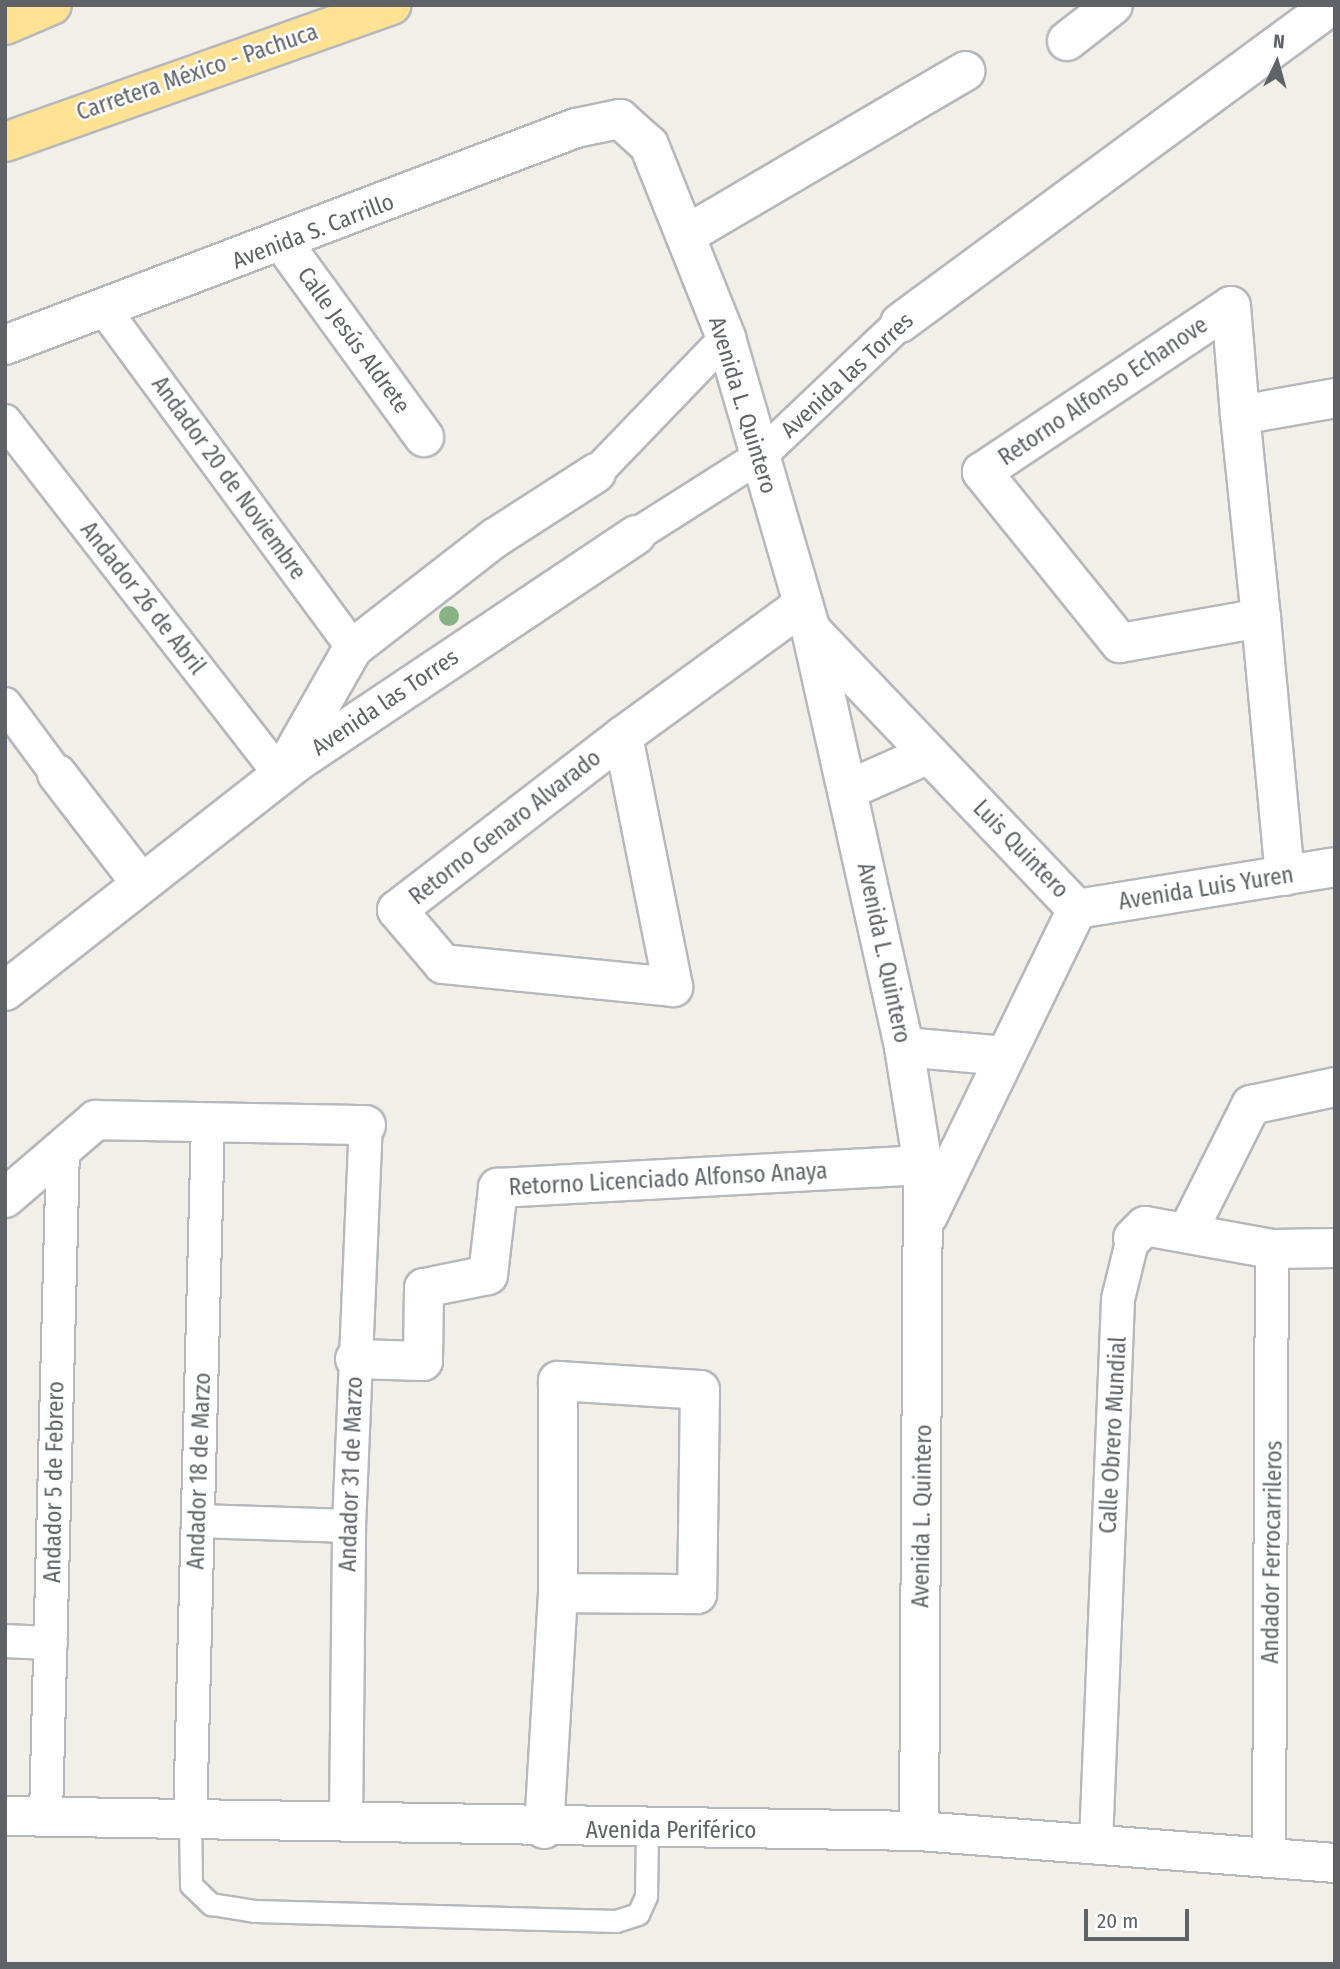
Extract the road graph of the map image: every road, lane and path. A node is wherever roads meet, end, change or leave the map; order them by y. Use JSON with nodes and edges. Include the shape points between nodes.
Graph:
{"nodes":[{"id":1,"x":52,"y":5,"type":"edge"},
{"id":2,"x":391,"y":5,"type":"edge"},
{"id":3,"x":1113,"y":5,"type":"edge"},
{"id":4,"x":1332,"y":5,"type":"edge"},
{"id":5,"x":5,"y":25,"type":"edge"},
{"id":6,"x":1067,"y":41,"type":"dead end"},
{"id":7,"x":965,"y":71,"type":"dead end"},
{"id":8,"x":620,"y":119,"type":"joint"},
{"id":9,"x":5,"y":142,"type":"edge"},
{"id":10,"x":686,"y":234,"type":"junction"},
{"id":11,"x":284,"y":243,"type":"junction"},
{"id":12,"x":104,"y":309,"type":"junction"},
{"id":13,"x":901,"y":323,"type":"joint"},
{"id":14,"x":726,"y":338,"type":"junction"},
{"id":15,"x":5,"y":345,"type":"edge"},
{"id":16,"x":1335,"y":397,"type":"edge"},
{"id":17,"x":1240,"y":415,"type":"junction"},
{"id":18,"x":5,"y":421,"type":"edge"},
{"id":19,"x":424,"y":437,"type":"dead end"},
{"id":20,"x":759,"y":457,"type":"junction"},
{"id":21,"x":596,"y":473,"type":"joint"},
{"id":22,"x":636,"y":535,"type":"joint"},
{"id":23,"x":806,"y":618,"type":"junction"},
{"id":24,"x":1261,"y":618,"type":"junction"},
{"id":25,"x":354,"y":648,"type":"junction"},
{"id":26,"x":5,"y":704,"type":"edge"},
{"id":27,"x":622,"y":736,"type":"junction"},
{"id":28,"x":929,"y":754,"type":"junction"},
{"id":29,"x":57,"y":774,"type":"joint"},
{"id":30,"x":281,"y":775,"type":"junction"},
{"id":31,"x":850,"y":789,"type":"junction"},
{"id":32,"x":1335,"y":867,"type":"edge"},
{"id":33,"x":1285,"y":876,"type":"junction"},
{"id":34,"x":141,"y":884,"type":"junction"},
{"id":35,"x":1077,"y":909,"type":"junction"},
{"id":36,"x":5,"y":991,"type":"edge"},
{"id":37,"x":904,"y":1047,"type":"junction"},
{"id":38,"x":1006,"y":1056,"type":"junction"},
{"id":39,"x":1335,"y":1087,"type":"edge"},
{"id":40,"x":208,"y":1122,"type":"junction"},
{"id":41,"x":366,"y":1125,"type":"joint"},
{"id":42,"x":63,"y":1150,"type":"junction"},
{"id":43,"x":923,"y":1165,"type":"junction"},
{"id":44,"x":5,"y":1198,"type":"edge"},
{"id":45,"x":925,"y":1221,"type":"junction"},
{"id":46,"x":1189,"y":1229,"type":"junction"},
{"id":47,"x":1133,"y":1238,"type":"joint"},
{"id":48,"x":1335,"y":1248,"type":"edge"},
{"id":49,"x":1272,"y":1249,"type":"junction"},
{"id":50,"x":355,"y":1359,"type":"junction"},
{"id":51,"x":198,"y":1521,"type":"junction"},
{"id":52,"x":349,"y":1526,"type":"junction"},
{"id":53,"x":558,"y":1593,"type":"junction"},
{"id":54,"x":5,"y":1641,"type":"edge"},
{"id":55,"x":51,"y":1643,"type":"junction"},
{"id":56,"x":46,"y":1815,"type":"junction"},
{"id":57,"x":5,"y":1816,"type":"edge"},
{"id":58,"x":190,"y":1820,"type":"junction"},
{"id":59,"x":346,"y":1824,"type":"junction"},
{"id":60,"x":544,"y":1829,"type":"junction"},
{"id":61,"x":647,"y":1831,"type":"junction"},
{"id":62,"x":919,"y":1831,"type":"junction"},
{"id":63,"x":1096,"y":1843,"type":"junction"},
{"id":64,"x":1269,"y":1856,"type":"junction"},
{"id":65,"x":1335,"y":1863,"type":"edge"}],
"edges":[{"from":1,"to":5,"type":"highway"},
{"from":2,"to":9,"type":"highway","name":"Carretera México - Pachuca"},
{"from":3,"to":6,"type":"street"},
{"from":4,"to":13,"type":"street","name":"Avenida las Torres"},
{"from":7,"to":10,"type":"street"},
{"from":8,"to":10,"type":"street","name":"Avenida L. Quintero","via":[[649,145]]},
{"from":8,"to":11,"type":"street","name":"Avenida S. Carrillo","via":[[576,128]]},
{"from":10,"to":14,"type":"street","name":"Avenida L. Quintero"},
{"from":11,"to":12,"type":"street","name":"Avenida S. Carrillo"},
{"from":11,"to":19,"type":"street","name":"Calle Jesús Aldrete"},
{"from":12,"to":15,"type":"street","name":"Avenida S. Carrillo"},
{"from":12,"to":25,"type":"street","name":"Andador 20 de Noviembre"},
{"from":13,"to":20,"type":"street","name":"Avenida las Torres"},
{"from":14,"to":20,"type":"street","name":"Avenida L. Quintero"},
{"from":14,"to":21,"type":"street","name":"Avenida las Torres"},
{"from":16,"to":17,"type":"street"},
{"from":17,"to":24,"type":"street","name":"Retorno Alfonso Echanove"},
{"from":17,"to":24,"type":"street","name":"Retorno Alfonso Echanove","via":[[1231,306],[982,471],[1120,643]]},
{"from":18,"to":30,"type":"street","name":"Andador 26 de Abril"},
{"from":20,"to":22,"type":"street","name":"Avenida las Torres"},
{"from":20,"to":23,"type":"street","name":"Avenida L. Quintero"},
{"from":21,"to":25,"type":"street","name":"Avenida las Torres","via":[[495,538]]},
{"from":22,"to":30,"type":"street","name":"Avenida las Torres"},
{"from":23,"to":27,"type":"street","name":"Retorno Genaro Alvarado"},
{"from":23,"to":28,"type":"street","name":"Luis Quintero"},
{"from":23,"to":31,"type":"street","name":"Avenida L. Quintero"},
{"from":24,"to":33,"type":"street","name":"Retorno Alfonso Echanove"},
{"from":25,"to":30,"type":"street","name":"Avenida las Torres"},
{"from":26,"to":29,"type":"street"},
{"from":27,"to":27,"type":"street","name":"Retorno Genaro Alvarado","via":[[397,910],[443,964],[673,987]]},
{"from":28,"to":31,"type":"street"},
{"from":28,"to":35,"type":"street","name":"Luis Quintero"},
{"from":29,"to":34,"type":"street"},
{"from":30,"to":34,"type":"street","name":"Avenida las Torres"},
{"from":31,"to":37,"type":"street","name":"Avenida L. Quintero"},
{"from":32,"to":33,"type":"street","name":"Avenida Luis Yuren"},
{"from":33,"to":35,"type":"street","name":"Avenida Luis Yuren"},
{"from":34,"to":36,"type":"street","name":"Avenida las Torres"},
{"from":35,"to":38,"type":"street","name":"Luis Quintero"},
{"from":37,"to":38,"type":"street"},
{"from":37,"to":43,"type":"street","name":"Avenida L. Quintero"},
{"from":38,"to":45,"type":"street","name":"Luis Quintero"},
{"from":39,"to":46,"type":"street","via":[[1251,1105]]},
{"from":40,"to":41,"type":"street"},
{"from":40,"to":42,"type":"street","via":[[96,1120]]},
{"from":40,"to":51,"type":"street","name":"Andador 18 de Marzo"},
{"from":41,"to":50,"type":"street","name":"Andador 31 de Marzo"},
{"from":42,"to":44,"type":"street"},
{"from":42,"to":55,"type":"street","name":"Andador 5 de Febrero"},
{"from":43,"to":45,"type":"street","name":"Avenida L. Quintero"},
{"from":43,"to":50,"type":"street","name":"Retorno Licenciado Alfonso Anaya","via":[[498,1188],[488,1275],[424,1288],[423,1362]]},
{"from":45,"to":62,"type":"street","name":"Avenida L. Quintero"},
{"from":46,"to":47,"type":"street","name":"Calle Obrero Mundial","via":[[1145,1226]]},
{"from":46,"to":49,"type":"street","name":"Calle Obrero Mundial"},
{"from":47,"to":63,"type":"street","name":"Calle Obrero Mundial","via":[[1118,1299]]},
{"from":48,"to":49,"type":"street","name":"Calle Obrero Mundial"},
{"from":49,"to":64,"type":"street","name":"Andador Ferrocarrileros"},
{"from":50,"to":52,"type":"street","name":"Andador 31 de Marzo"},
{"from":51,"to":52,"type":"street"},
{"from":51,"to":58,"type":"street","name":"Andador 18 de Marzo"},
{"from":52,"to":59,"type":"street","name":"Andador 31 de Marzo"},
{"from":53,"to":53,"type":"street","via":[[558,1381],[699,1390],[697,1594]]},
{"from":53,"to":60,"type":"street"},
{"from":54,"to":55,"type":"street"},
{"from":55,"to":56,"type":"street","name":"Andador 5 de Febrero"},
{"from":56,"to":57,"type":"street","name":"Avenida Periférico"},
{"from":56,"to":58,"type":"street","name":"Avenida Periférico"},
{"from":58,"to":59,"type":"street","name":"Avenida Periférico"},
{"from":58,"to":61,"type":"lane","via":[[191,1885],[211,1904],[255,1911],[616,1921],[638,1914],[646,1896]]},
{"from":59,"to":60,"type":"street","name":"Avenida Periférico"},
{"from":60,"to":61,"type":"street","name":"Avenida Periférico"},
{"from":61,"to":62,"type":"street","name":"Avenida Periférico"},
{"from":62,"to":63,"type":"street","name":"Avenida Periférico"},
{"from":63,"to":64,"type":"street","name":"Avenida Periférico"},
{"from":64,"to":65,"type":"street","name":"Avenida Periférico"}]}
